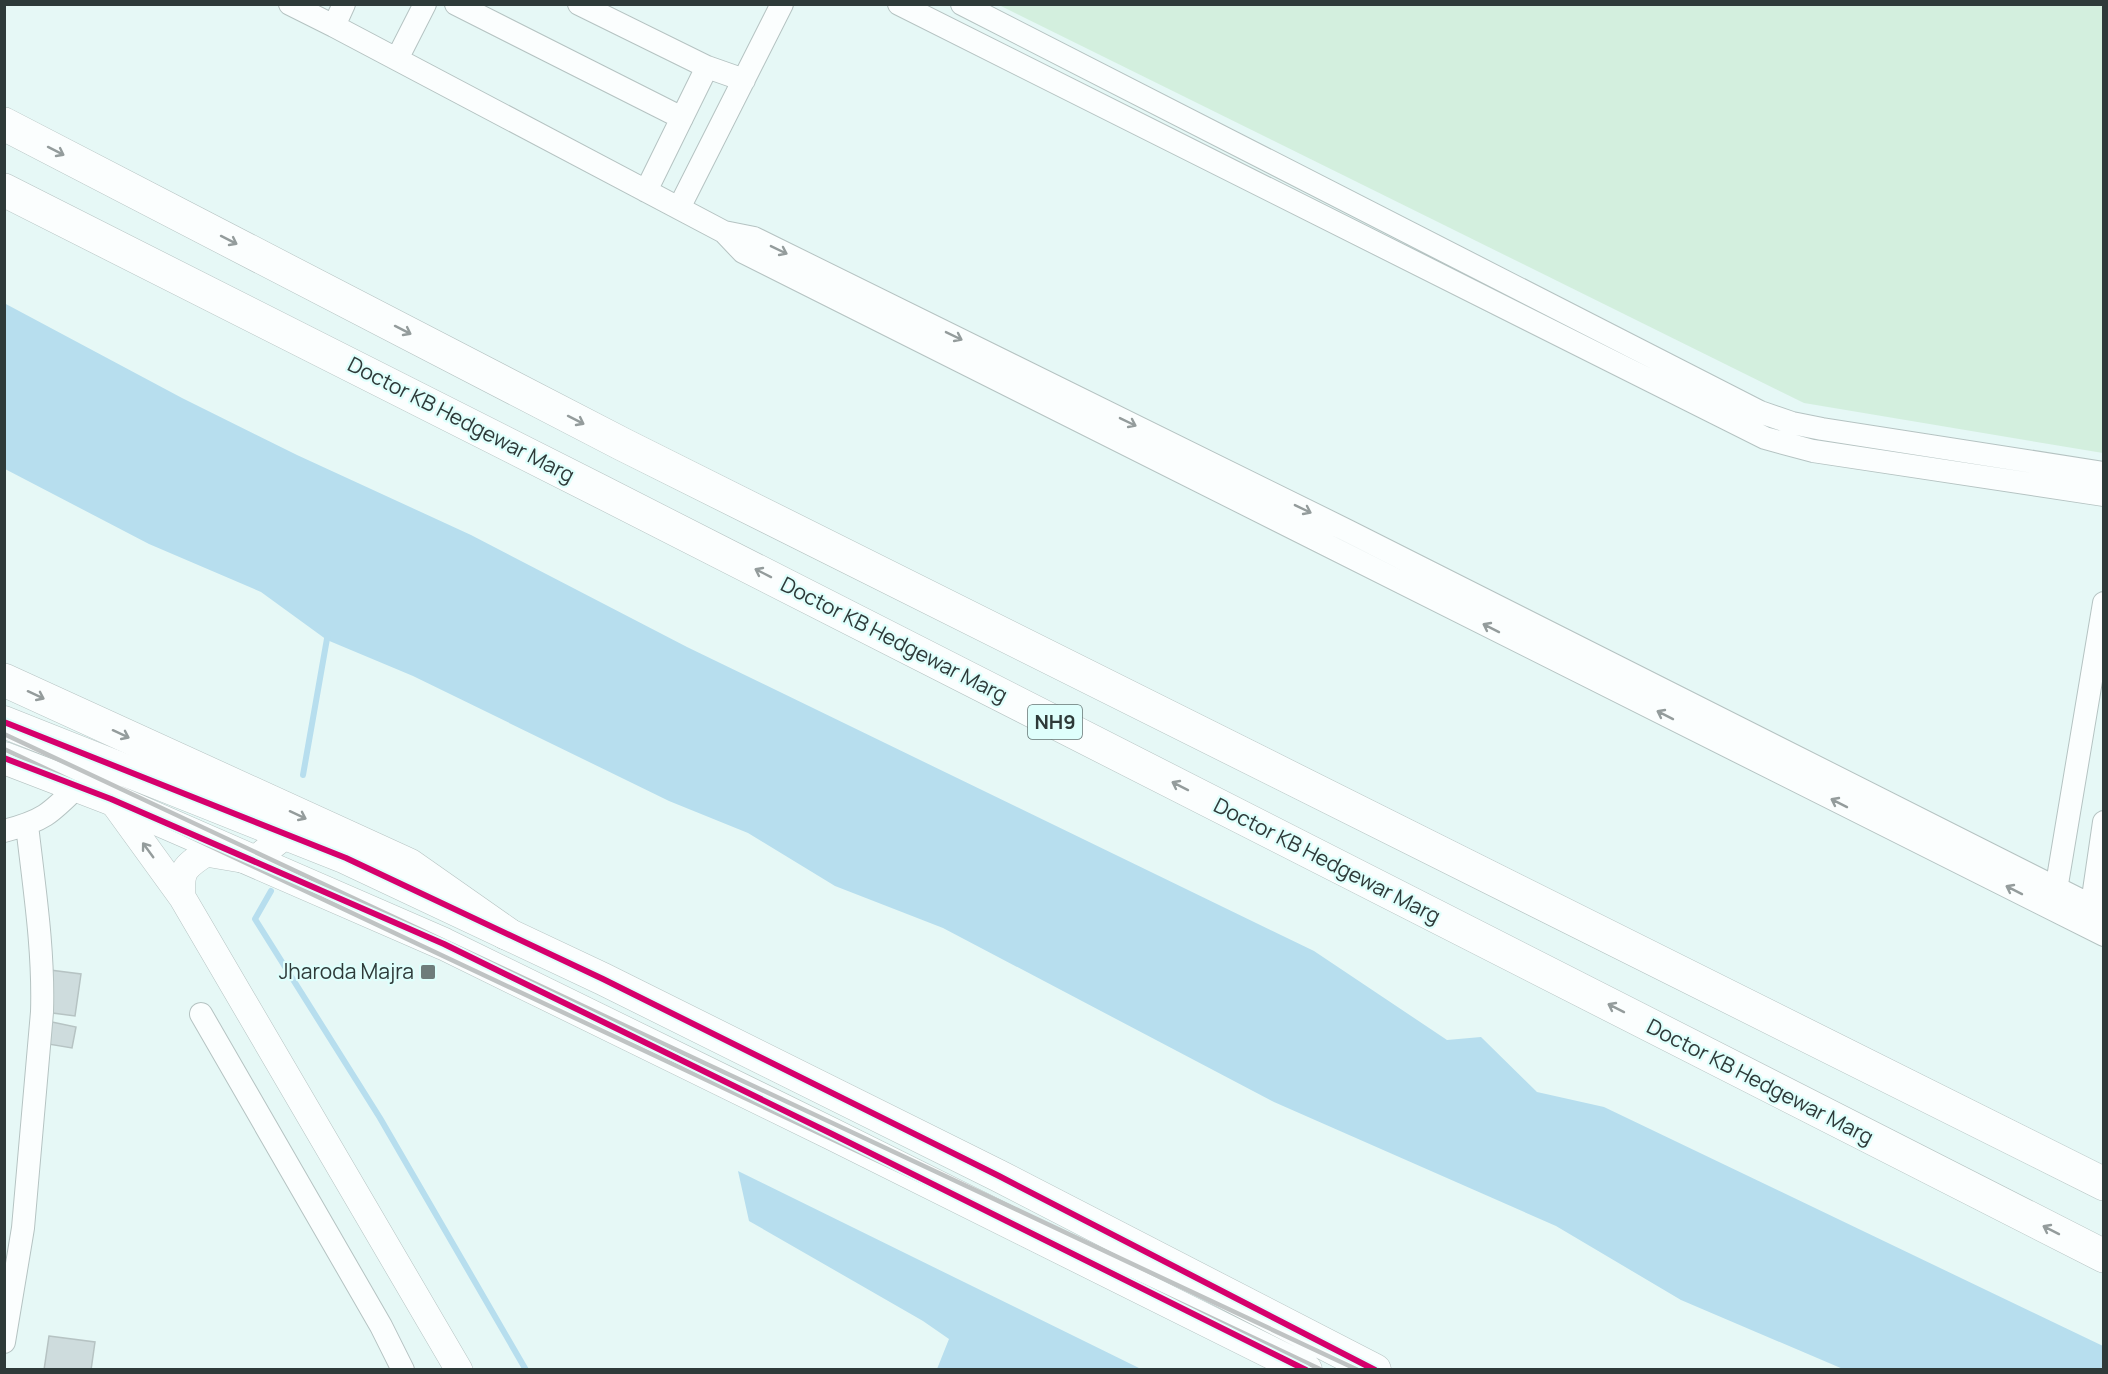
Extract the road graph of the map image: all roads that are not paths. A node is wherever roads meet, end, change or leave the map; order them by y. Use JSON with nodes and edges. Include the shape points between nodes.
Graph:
{"nodes":[{"id":1,"x":290,"y":4,"type":"edge"},
{"id":2,"x":344,"y":4,"type":"edge"},
{"id":3,"x":425,"y":4,"type":"edge"},
{"id":4,"x":456,"y":4,"type":"edge"},
{"id":5,"x":579,"y":4,"type":"edge"},
{"id":6,"x":782,"y":4,"type":"edge"},
{"id":7,"x":899,"y":4,"type":"edge"},
{"id":8,"x":962,"y":4,"type":"edge"},
{"id":9,"x":333,"y":26,"type":"junction"},
{"id":10,"x":397,"y":59,"type":"junction"},
{"id":11,"x":707,"y":67,"type":"junction"},
{"id":12,"x":744,"y":80,"type":"junction"},
{"id":13,"x":682,"y":118,"type":"junction"},
{"id":14,"x":4,"y":124,"type":"edge"},
{"id":15,"x":4,"y":190,"type":"edge"},
{"id":16,"x":646,"y":190,"type":"junction"},
{"id":17,"x":679,"y":208,"type":"junction"},
{"id":18,"x":2103,"y":473,"type":"edge"},
{"id":19,"x":2103,"y":495,"type":"edge"},
{"id":20,"x":2103,"y":603,"type":"edge"},
{"id":21,"x":4,"y":680,"type":"edge"},
{"id":22,"x":4,"y":722,"type":"edge"},
{"id":23,"x":4,"y":758,"type":"edge"},
{"id":24,"x":78,"y":786,"type":"junction"},
{"id":25,"x":111,"y":799,"type":"junction"},
{"id":26,"x":2103,"y":822,"type":"edge"},
{"id":27,"x":27,"y":825,"type":"junction"},
{"id":28,"x":4,"y":831,"type":"edge"},
{"id":29,"x":287,"y":834,"type":"junction"},
{"id":30,"x":253,"y":861,"type":"junction"},
{"id":31,"x":182,"y":897,"type":"junction"},
{"id":32,"x":2055,"y":899,"type":"junction"},
{"id":33,"x":2097,"y":920,"type":"edge"},
{"id":34,"x":506,"y":933,"type":"junction"},
{"id":35,"x":201,"y":1014,"type":"dead end"},
{"id":36,"x":2103,"y":1184,"type":"edge"},
{"id":37,"x":14,"y":1227,"type":"edge"},
{"id":38,"x":2103,"y":1256,"type":"edge"},
{"id":39,"x":4,"y":1342,"type":"edge"},
{"id":40,"x":404,"y":1370,"type":"edge"},
{"id":41,"x":459,"y":1370,"type":"edge"},
{"id":42,"x":1306,"y":1370,"type":"edge"},
{"id":43,"x":1375,"y":1370,"type":"edge"}],
"edges":[{"from":1,"to":9,"type":"street"},
{"from":2,"to":9,"type":"street"},
{"from":3,"to":10,"type":"street"},
{"from":4,"to":13,"type":"street"},
{"from":5,"to":11,"type":"street"},
{"from":6,"to":12,"type":"street"},
{"from":7,"to":19,"type":"street","via":[[1765,438],[1813,451]]},
{"from":8,"to":18,"type":"street","via":[[1760,412],[1822,429]]},
{"from":9,"to":10,"type":"street"},
{"from":10,"to":16,"type":"street"},
{"from":11,"to":12,"type":"street"},
{"from":11,"to":13,"type":"street"},
{"from":12,"to":17,"type":"street"},
{"from":13,"to":16,"type":"street"},
{"from":14,"to":36,"type":"highway","number":"NH9","one_way":true,"via":[[633,450]]},
{"from":38,"to":15,"type":"highway","name":"Doctor KB Hedgewar Marg","number":"NH9","one_way":true},
{"from":16,"to":17,"type":"street"},
{"from":17,"to":32,"type":"street","via":[[723,232],[743,252]]},
{"from":20,"to":32,"type":"street"},
{"from":21,"to":34,"type":"highway","one_way":true,"via":[[409,865]]},
{"from":22,"to":29,"type":"main road"},
{"from":23,"to":24,"type":"main road"},
{"from":24,"to":25,"type":"main road"},
{"from":24,"to":27,"type":"street","via":[[57,807]]},
{"from":25,"to":30,"type":"main road"},
{"from":31,"to":25,"type":"street","one_way":true},
{"from":26,"to":33,"type":"street"},
{"from":27,"to":28,"type":"street"},
{"from":27,"to":37,"type":"street","via":[[43,979],[42,1012]]},
{"from":29,"to":30,"type":"street"},
{"from":29,"to":34,"type":"main road"},
{"from":30,"to":31,"type":"street","via":[[206,853],[190,863],[181,878]]},
{"from":30,"to":42,"type":"main road","via":[[444,944]]},
{"from":31,"to":41,"type":"street"},
{"from":32,"to":33,"type":"street"},
{"from":34,"to":43,"type":"main road","via":[[999,1176]]},
{"from":35,"to":40,"type":"street"},
{"from":37,"to":39,"type":"street"}]}
